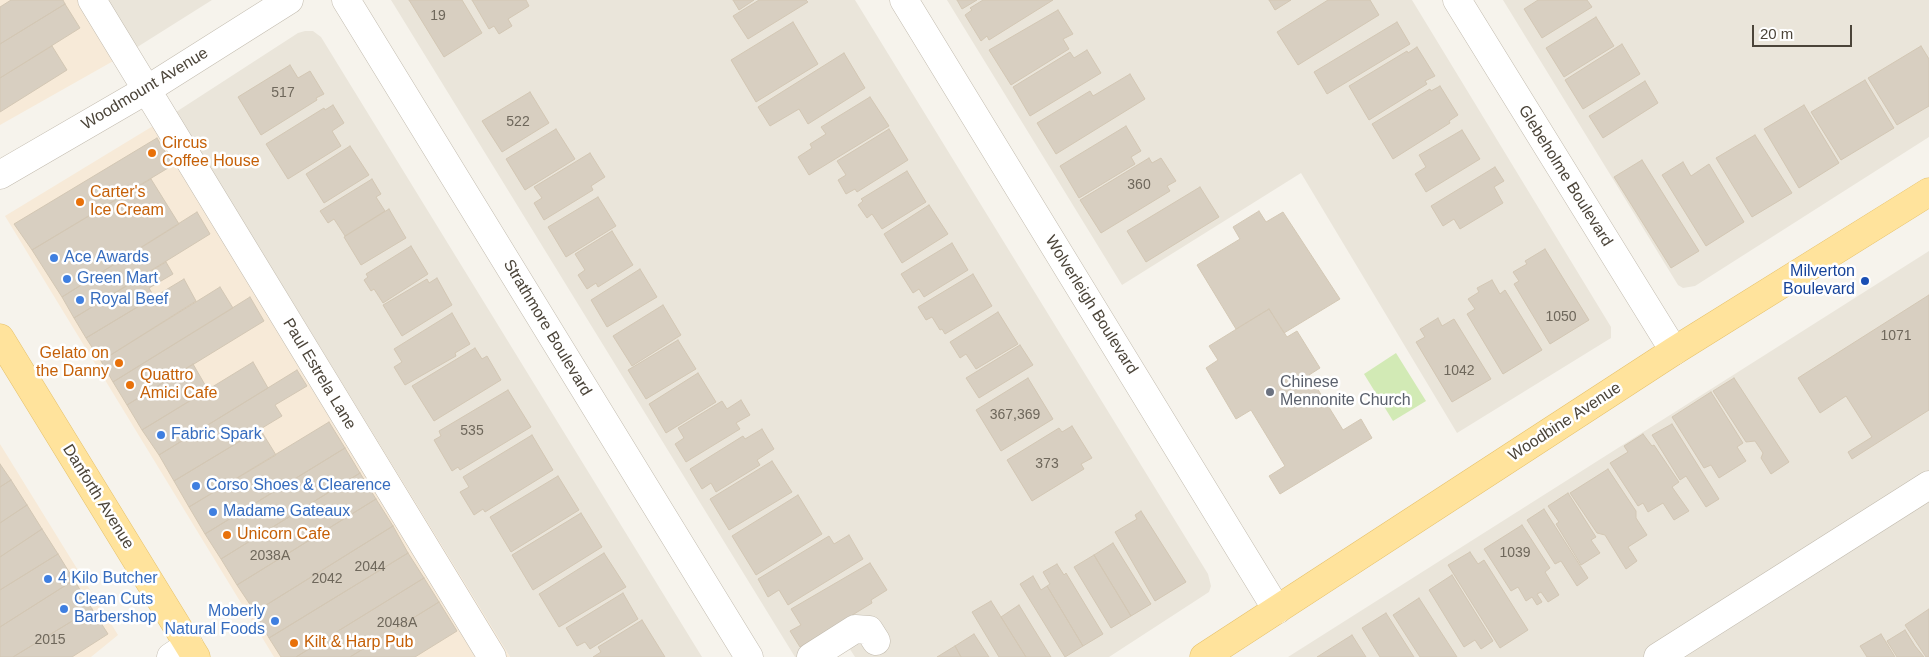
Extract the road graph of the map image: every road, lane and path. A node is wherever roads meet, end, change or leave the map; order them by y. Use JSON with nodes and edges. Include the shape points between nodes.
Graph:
{"nodes":[{"id":1,"x":92,"y":0,"type":"edge"},
{"id":2,"x":289,"y":0,"type":"edge"},
{"id":3,"x":346,"y":0,"type":"edge"},
{"id":4,"x":904,"y":0,"type":"edge"},
{"id":5,"x":1457,"y":0,"type":"edge"},
{"id":6,"x":148,"y":89,"type":"junction"},
{"id":7,"x":0,"y":175,"type":"edge"},
{"id":8,"x":1929,"y":192,"type":"edge"},
{"id":9,"x":0,"y":338,"type":"edge"},
{"id":10,"x":1674,"y":352,"type":"junction"},
{"id":11,"x":1929,"y":485,"type":"edge"},
{"id":12,"x":1277,"y":610,"type":"junction"},
{"id":13,"x":876,"y":640,"type":"dead end"},
{"id":14,"x":185,"y":653,"type":"edge"},
{"id":15,"x":492,"y":657,"type":"edge"},
{"id":16,"x":749,"y":657,"type":"edge"},
{"id":17,"x":810,"y":657,"type":"edge"},
{"id":18,"x":1204,"y":657,"type":"edge"},
{"id":19,"x":1658,"y":657,"type":"edge"}],
"edges":[{"from":1,"to":6,"type":"street","name":"Paul Estrela Lane"},
{"from":2,"to":6,"type":"street","name":"Woodmount Avenue"},
{"from":3,"to":16,"type":"street","name":"Strathmore Boulevard"},
{"from":4,"to":12,"type":"street","name":"Wolverleigh Boulevard"},
{"from":5,"to":10,"type":"street","name":"Glebeholme Boulevard"},
{"from":6,"to":7,"type":"street","name":"Woodmount Avenue"},
{"from":6,"to":15,"type":"street","name":"Paul Estrela Lane","via":[[166,124]]},
{"from":8,"to":10,"type":"main road","name":"Woodbine Avenue"},
{"from":9,"to":14,"type":"main road","name":"Danforth Avenue"},
{"from":10,"to":12,"type":"main road","name":"Woodbine Avenue"},
{"from":11,"to":19,"type":"street"},
{"from":12,"to":18,"type":"main road","name":"Woodbine Avenue"},
{"from":13,"to":17,"type":"street","via":[[869,630],[855,629]]}]}
